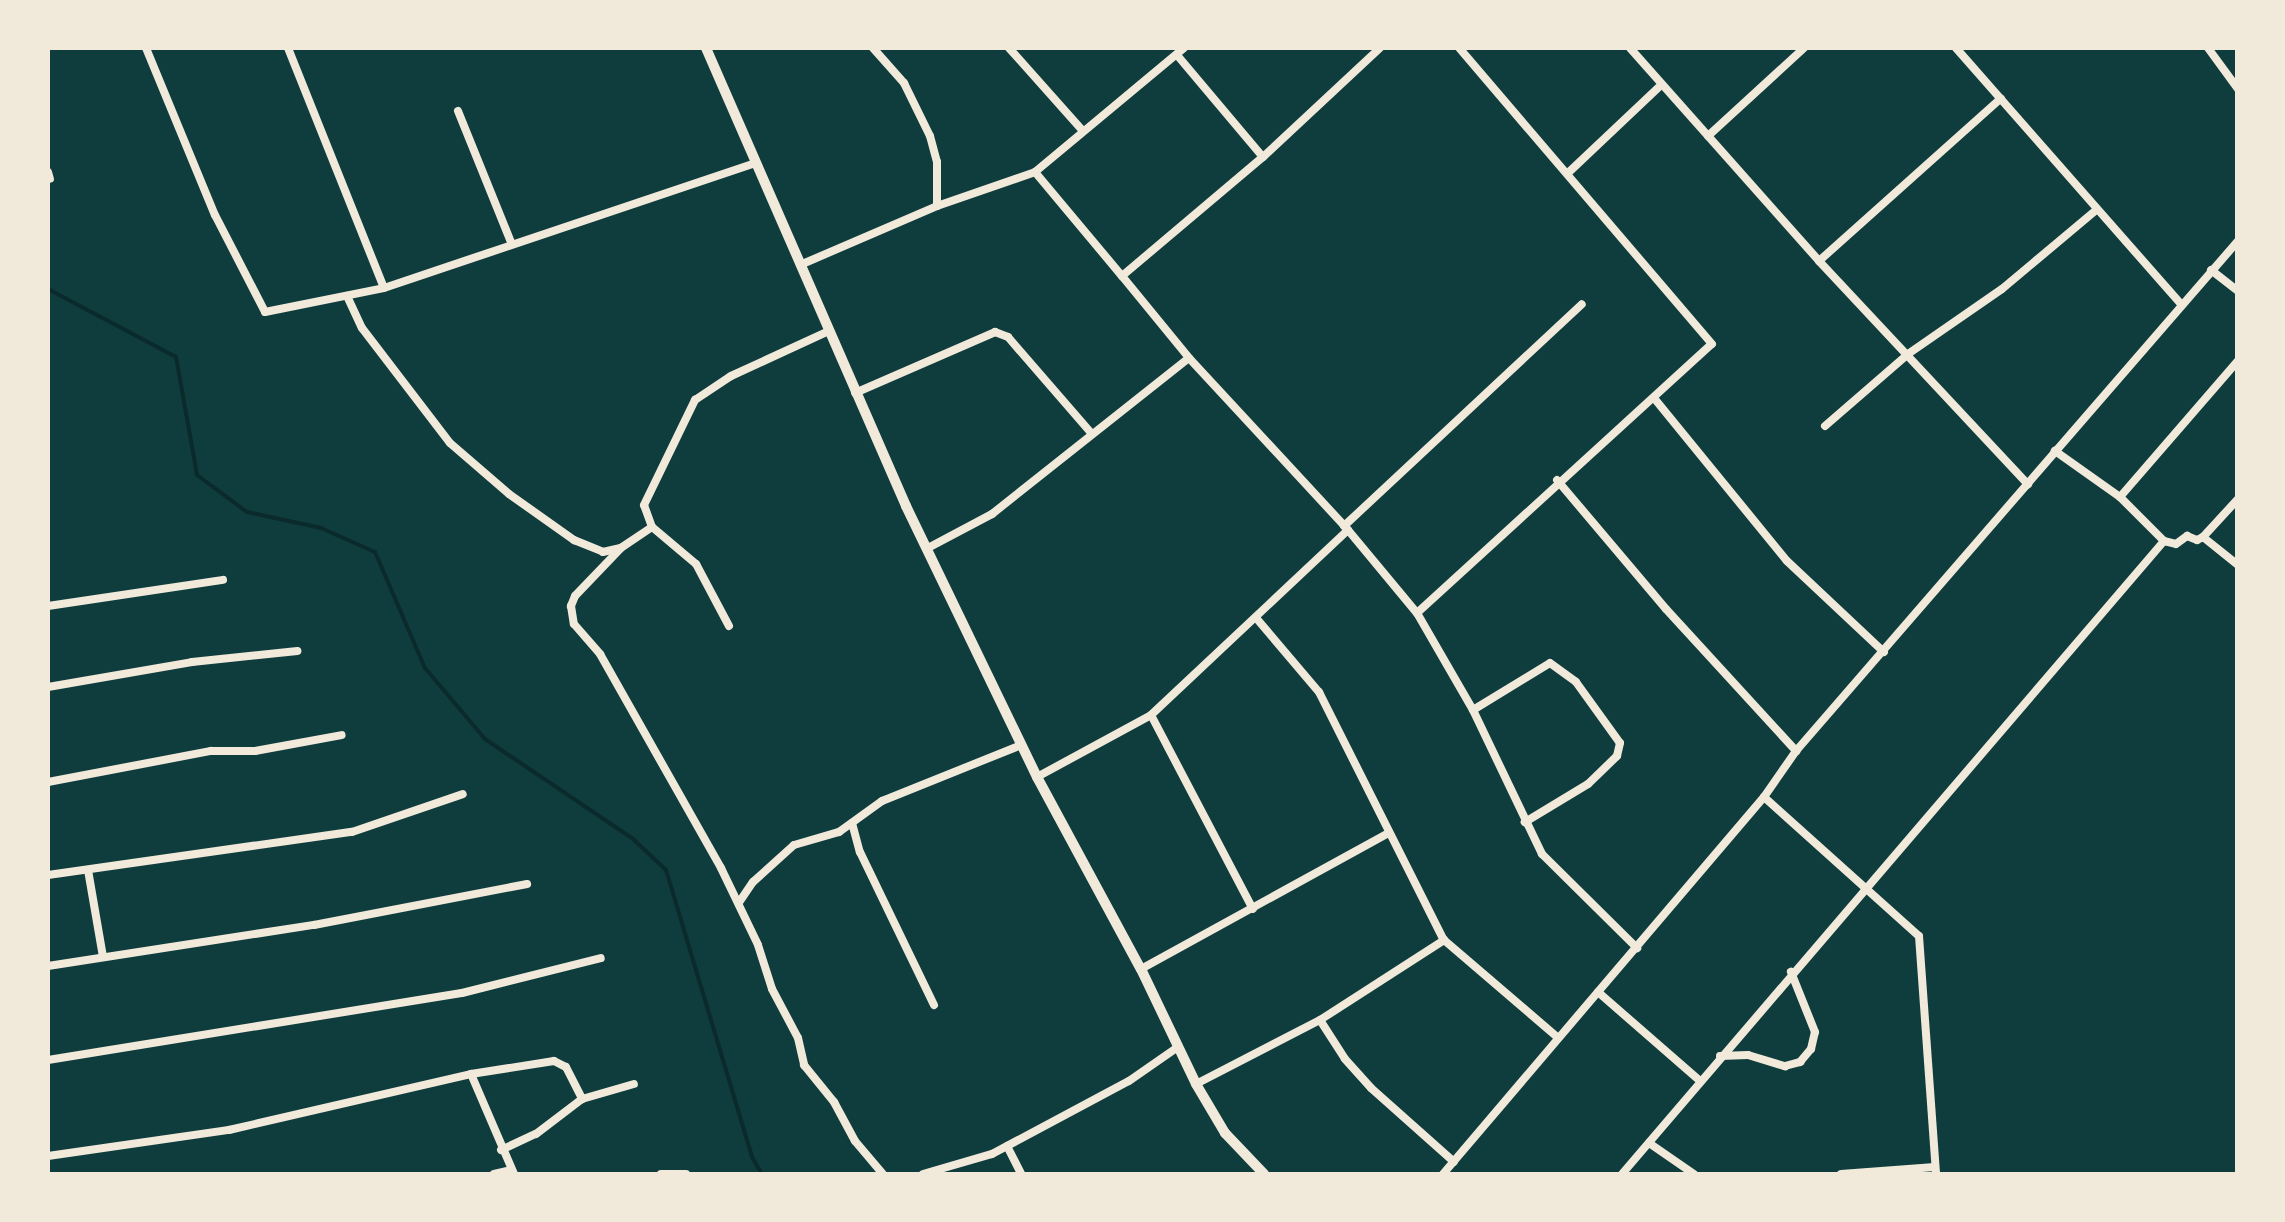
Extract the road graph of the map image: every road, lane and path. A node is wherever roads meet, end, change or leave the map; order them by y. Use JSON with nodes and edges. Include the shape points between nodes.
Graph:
{"nodes":[{"id":1,"x":146,"y":48,"type":"edge"},
{"id":2,"x":288,"y":48,"type":"edge"},
{"id":3,"x":706,"y":48,"type":"edge"},
{"id":4,"x":873,"y":48,"type":"edge"},
{"id":5,"x":1008,"y":48,"type":"edge"},
{"id":6,"x":1380,"y":48,"type":"edge"},
{"id":7,"x":1459,"y":48,"type":"edge"},
{"id":8,"x":1630,"y":48,"type":"edge"},
{"id":9,"x":1804,"y":48,"type":"edge"},
{"id":10,"x":1956,"y":48,"type":"edge"},
{"id":11,"x":2208,"y":48,"type":"edge"},
{"id":12,"x":1180,"y":51,"type":"edge"},
{"id":13,"x":1662,"y":84,"type":"junction"},
{"id":14,"x":2238,"y":89,"type":"edge"},
{"id":15,"x":2001,"y":98,"type":"junction"},
{"id":16,"x":458,"y":111,"type":"dead end"},
{"id":17,"x":1083,"y":131,"type":"junction"},
{"id":18,"x":1708,"y":136,"type":"junction"},
{"id":19,"x":1263,"y":157,"type":"junction"},
{"id":20,"x":756,"y":163,"type":"junction"},
{"id":21,"x":1036,"y":172,"type":"junction"},
{"id":22,"x":1568,"y":173,"type":"junction"},
{"id":23,"x":937,"y":206,"type":"junction"},
{"id":24,"x":2095,"y":212,"type":"junction"},
{"id":25,"x":2238,"y":241,"type":"edge"},
{"id":26,"x":511,"y":242,"type":"junction"},
{"id":27,"x":1819,"y":261,"type":"junction"},
{"id":28,"x":800,"y":265,"type":"junction"},
{"id":29,"x":2212,"y":270,"type":"junction"},
{"id":30,"x":1122,"y":276,"type":"junction"},
{"id":31,"x":384,"y":288,"type":"junction"},
{"id":32,"x":2238,"y":290,"type":"edge"},
{"id":33,"x":347,"y":296,"type":"junction"},
{"id":34,"x":1582,"y":304,"type":"dead end"},
{"id":35,"x":2181,"y":304,"type":"junction"},
{"id":36,"x":829,"y":331,"type":"junction"},
{"id":37,"x":1908,"y":354,"type":"junction"},
{"id":38,"x":1189,"y":358,"type":"junction"},
{"id":39,"x":2238,"y":361,"type":"edge"},
{"id":40,"x":856,"y":393,"type":"junction"},
{"id":41,"x":1654,"y":398,"type":"junction"},
{"id":42,"x":1825,"y":426,"type":"dead end"},
{"id":43,"x":1092,"y":434,"type":"junction"},
{"id":44,"x":2056,"y":451,"type":"junction"},
{"id":45,"x":1558,"y":480,"type":"junction"},
{"id":46,"x":2028,"y":484,"type":"junction"},
{"id":47,"x":2120,"y":497,"type":"junction"},
{"id":48,"x":2238,"y":499,"type":"edge"},
{"id":49,"x":652,"y":527,"type":"junction"},
{"id":50,"x":1346,"y":528,"type":"junction"},
{"id":51,"x":2203,"y":536,"type":"junction"},
{"id":52,"x":2164,"y":541,"type":"junction"},
{"id":53,"x":621,"y":548,"type":"junction"},
{"id":54,"x":926,"y":549,"type":"junction"},
{"id":55,"x":2238,"y":565,"type":"edge"},
{"id":56,"x":223,"y":580,"type":"dead end"},
{"id":57,"x":48,"y":606,"type":"edge"},
{"id":58,"x":1417,"y":612,"type":"junction"},
{"id":59,"x":1257,"y":619,"type":"junction"},
{"id":60,"x":729,"y":626,"type":"dead end"},
{"id":61,"x":298,"y":651,"type":"dead end"},
{"id":62,"x":1884,"y":652,"type":"junction"},
{"id":63,"x":48,"y":687,"type":"edge"},
{"id":64,"x":1474,"y":710,"type":"junction"},
{"id":65,"x":1151,"y":714,"type":"junction"},
{"id":66,"x":342,"y":734,"type":"dead end"},
{"id":67,"x":1021,"y":745,"type":"junction"},
{"id":68,"x":1796,"y":751,"type":"junction"},
{"id":69,"x":1037,"y":777,"type":"junction"},
{"id":70,"x":48,"y":782,"type":"edge"},
{"id":71,"x":463,"y":794,"type":"dead end"},
{"id":72,"x":1764,"y":797,"type":"junction"},
{"id":73,"x":1526,"y":822,"type":"junction"},
{"id":74,"x":852,"y":824,"type":"junction"},
{"id":75,"x":1388,"y":833,"type":"junction"},
{"id":76,"x":88,"y":870,"type":"junction"},
{"id":77,"x":48,"y":875,"type":"edge"},
{"id":78,"x":528,"y":884,"type":"dead end"},
{"id":79,"x":1866,"y":890,"type":"junction"},
{"id":80,"x":740,"y":906,"type":"junction"},
{"id":81,"x":1253,"y":909,"type":"junction"},
{"id":82,"x":1444,"y":940,"type":"junction"},
{"id":83,"x":1637,"y":948,"type":"junction"},
{"id":84,"x":103,"y":957,"type":"junction"},
{"id":85,"x":601,"y":958,"type":"dead end"},
{"id":86,"x":48,"y":966,"type":"edge"},
{"id":87,"x":1141,"y":969,"type":"junction"},
{"id":88,"x":1791,"y":972,"type":"junction"},
{"id":89,"x":1598,"y":992,"type":"junction"},
{"id":90,"x":934,"y":1005,"type":"dead end"},
{"id":91,"x":1320,"y":1020,"type":"junction"},
{"id":92,"x":1556,"y":1036,"type":"junction"},
{"id":93,"x":1178,"y":1047,"type":"junction"},
{"id":94,"x":1720,"y":1056,"type":"junction"},
{"id":95,"x":48,"y":1060,"type":"edge"},
{"id":96,"x":471,"y":1074,"type":"junction"},
{"id":97,"x":1699,"y":1080,"type":"junction"},
{"id":98,"x":634,"y":1084,"type":"dead end"},
{"id":99,"x":1196,"y":1084,"type":"junction"},
{"id":100,"x":582,"y":1099,"type":"junction"},
{"id":101,"x":1649,"y":1143,"type":"junction"},
{"id":102,"x":1006,"y":1146,"type":"junction"},
{"id":103,"x":501,"y":1150,"type":"junction"},
{"id":104,"x":48,"y":1156,"type":"edge"},
{"id":105,"x":1454,"y":1162,"type":"junction"},
{"id":106,"x":1936,"y":1171,"type":"edge"},
{"id":107,"x":512,"y":1172,"type":"edge"},
{"id":108,"x":494,"y":1174,"type":"edge"},
{"id":109,"x":660,"y":1174,"type":"edge"},
{"id":110,"x":686,"y":1174,"type":"edge"},
{"id":111,"x":883,"y":1174,"type":"edge"},
{"id":112,"x":924,"y":1174,"type":"edge"},
{"id":113,"x":1022,"y":1174,"type":"edge"},
{"id":114,"x":1264,"y":1174,"type":"edge"},
{"id":115,"x":1443,"y":1174,"type":"edge"},
{"id":116,"x":1622,"y":1174,"type":"edge"},
{"id":117,"x":1694,"y":1174,"type":"edge"},
{"id":118,"x":1841,"y":1174,"type":"edge"}],
"edges":[{"from":1,"to":33,"type":"street","via":[[259,308],[272,312]]},
{"from":2,"to":31,"type":"street"},
{"from":3,"to":20,"type":"main road"},
{"from":4,"to":23,"type":"street","via":[[904,83],[930,136],[938,162]]},
{"from":5,"to":17,"type":"street"},
{"from":6,"to":19,"type":"street"},
{"from":7,"to":22,"type":"street"},
{"from":8,"to":13,"type":"street"},
{"from":9,"to":18,"type":"street"},
{"from":10,"to":15,"type":"street"},
{"from":11,"to":14,"type":"street"},
{"from":12,"to":17,"type":"street"},
{"from":12,"to":19,"type":"street"},
{"from":13,"to":18,"type":"street"},
{"from":13,"to":22,"type":"street"},
{"from":15,"to":24,"type":"street"},
{"from":15,"to":27,"type":"street"},
{"from":16,"to":26,"type":"street"},
{"from":17,"to":21,"type":"street"},
{"from":18,"to":27,"type":"street"},
{"from":19,"to":30,"type":"street"},
{"from":20,"to":26,"type":"street"},
{"from":20,"to":28,"type":"main road"},
{"from":21,"to":23,"type":"street"},
{"from":21,"to":30,"type":"street"},
{"from":22,"to":41,"type":"street","via":[[1712,344]]},
{"from":23,"to":28,"type":"street"},
{"from":24,"to":35,"type":"street"},
{"from":24,"to":37,"type":"street","via":[[2002,290]]},
{"from":25,"to":29,"type":"street"},
{"from":26,"to":31,"type":"street"},
{"from":27,"to":37,"type":"street"},
{"from":28,"to":36,"type":"main road"},
{"from":29,"to":32,"type":"street"},
{"from":29,"to":35,"type":"street"},
{"from":30,"to":38,"type":"street"},
{"from":31,"to":33,"type":"street"},
{"from":33,"to":53,"type":"street","via":[[362,328],[450,444],[562,533],[594,550]]},
{"from":34,"to":50,"type":"street"},
{"from":35,"to":44,"type":"street"},
{"from":36,"to":40,"type":"main road"},
{"from":36,"to":49,"type":"street","via":[[695,400],[644,505]]},
{"from":37,"to":42,"type":"street"},
{"from":37,"to":46,"type":"street"},
{"from":38,"to":43,"type":"street"},
{"from":38,"to":50,"type":"street"},
{"from":39,"to":47,"type":"street"},
{"from":40,"to":43,"type":"street","via":[[995,332],[1008,337]]},
{"from":40,"to":54,"type":"main road"},
{"from":41,"to":45,"type":"street"},
{"from":41,"to":62,"type":"street","via":[[1787,561]]},
{"from":43,"to":54,"type":"street","via":[[992,514]]},
{"from":44,"to":46,"type":"street"},
{"from":44,"to":47,"type":"street"},
{"from":45,"to":58,"type":"street"},
{"from":45,"to":68,"type":"street"},
{"from":46,"to":62,"type":"street"},
{"from":47,"to":52,"type":"street"},
{"from":48,"to":51,"type":"street"},
{"from":49,"to":53,"type":"street"},
{"from":49,"to":60,"type":"street","via":[[696,564]]},
{"from":50,"to":58,"type":"street"},
{"from":50,"to":59,"type":"street"},
{"from":51,"to":52,"type":"street"},
{"from":51,"to":55,"type":"street"},
{"from":52,"to":79,"type":"street"},
{"from":53,"to":80,"type":"street","via":[[575,596],[574,624],[600,654]]},
{"from":54,"to":67,"type":"main road"},
{"from":56,"to":57,"type":"street"},
{"from":58,"to":64,"type":"street"},
{"from":59,"to":65,"type":"street"},
{"from":59,"to":75,"type":"street","via":[[1319,692]]},
{"from":61,"to":63,"type":"street"},
{"from":62,"to":68,"type":"street"},
{"from":64,"to":73,"type":"street"},
{"from":64,"to":73,"type":"street","via":[[1550,663],[1576,682],[1620,743],[1617,756],[1588,784]]},
{"from":65,"to":69,"type":"street"},
{"from":65,"to":81,"type":"street"},
{"from":66,"to":70,"type":"street"},
{"from":67,"to":69,"type":"main road"},
{"from":67,"to":74,"type":"street","via":[[882,801]]},
{"from":68,"to":72,"type":"street"},
{"from":69,"to":87,"type":"main road"},
{"from":71,"to":76,"type":"street","via":[[352,832]]},
{"from":72,"to":79,"type":"street"},
{"from":72,"to":83,"type":"street"},
{"from":73,"to":83,"type":"street","via":[[1542,854]]},
{"from":74,"to":80,"type":"street","via":[[794,845],[752,882]]},
{"from":74,"to":90,"type":"street"},
{"from":75,"to":81,"type":"street"},
{"from":75,"to":82,"type":"street"},
{"from":76,"to":77,"type":"street"},
{"from":76,"to":84,"type":"street"},
{"from":78,"to":84,"type":"street"},
{"from":79,"to":88,"type":"street"},
{"from":79,"to":106,"type":"street","via":[[1918,936]]},
{"from":80,"to":111,"type":"street","via":[[804,1065]]},
{"from":81,"to":87,"type":"street"},
{"from":82,"to":91,"type":"street"},
{"from":82,"to":92,"type":"street"},
{"from":83,"to":89,"type":"street"},
{"from":84,"to":86,"type":"street"},
{"from":85,"to":95,"type":"street","via":[[462,993]]},
{"from":87,"to":93,"type":"main road"},
{"from":88,"to":94,"type":"street"},
{"from":88,"to":94,"type":"street","via":[[1814,1032],[1800,1062],[1785,1066]]},
{"from":89,"to":92,"type":"street"},
{"from":89,"to":97,"type":"street"},
{"from":91,"to":99,"type":"street"},
{"from":91,"to":105,"type":"street","via":[[1371,1088]]},
{"from":92,"to":105,"type":"street"},
{"from":93,"to":99,"type":"main road"},
{"from":93,"to":102,"type":"street","via":[[1130,1081]]},
{"from":94,"to":97,"type":"street"},
{"from":96,"to":100,"type":"street","via":[[560,1062]]},
{"from":96,"to":103,"type":"street"},
{"from":96,"to":104,"type":"street","via":[[228,1130]]},
{"from":97,"to":101,"type":"street"},
{"from":98,"to":100,"type":"street"},
{"from":99,"to":114,"type":"main road","via":[[1225,1133]]},
{"from":100,"to":103,"type":"street","via":[[536,1134]]},
{"from":101,"to":116,"type":"street"},
{"from":101,"to":117,"type":"street"},
{"from":102,"to":112,"type":"street"},
{"from":102,"to":113,"type":"street"},
{"from":103,"to":107,"type":"street"},
{"from":105,"to":115,"type":"street"},
{"from":106,"to":118,"type":"street"},
{"from":107,"to":108,"type":"street"},
{"from":109,"to":110,"type":"street"}]}
